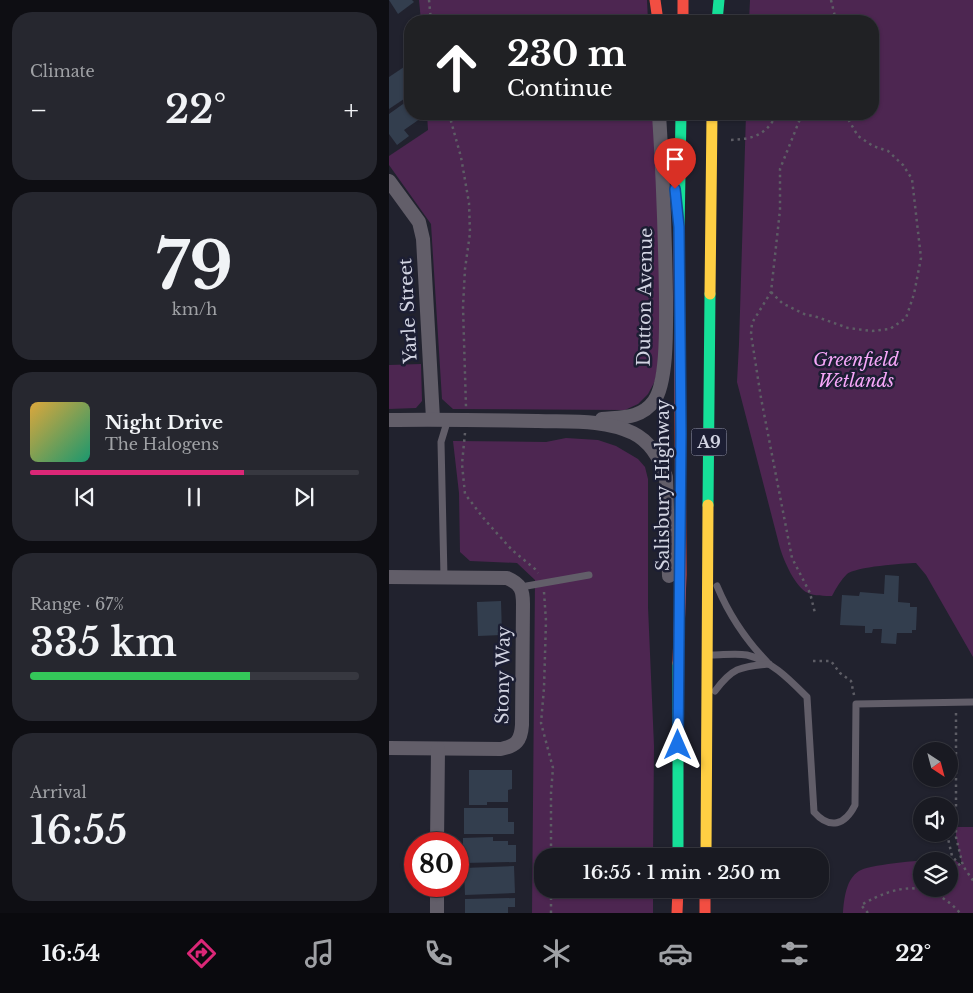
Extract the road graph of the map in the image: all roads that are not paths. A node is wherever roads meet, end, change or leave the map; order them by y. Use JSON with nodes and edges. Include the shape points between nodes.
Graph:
{"nodes":[{"id":1,"x":654,"y":0,"type":"edge"},
{"id":2,"x":683,"y":0,"type":"edge"},
{"id":3,"x":711,"y":0,"type":"edge"},
{"id":4,"x":719,"y":0,"type":"edge"},
{"id":5,"x":654,"y":15,"type":"edge"},
{"id":6,"x":657,"y":15,"type":"edge"},
{"id":7,"x":683,"y":15,"type":"edge"},
{"id":8,"x":712,"y":15,"type":"edge"},
{"id":9,"x":718,"y":15,"type":"edge"},
{"id":10,"x":659,"y":120,"type":"edge"},
{"id":11,"x":667,"y":120,"type":"edge"},
{"id":12,"x":681,"y":120,"type":"edge"},
{"id":13,"x":712,"y":120,"type":"edge"},
{"id":14,"x":389,"y":182,"type":"edge"},
{"id":15,"x":679,"y":227,"type":"junction"},
{"id":16,"x":433,"y":419,"type":"junction"},
{"id":17,"x":448,"y":419,"type":"junction"},
{"id":18,"x":389,"y":420,"type":"edge"},
{"id":19,"x":581,"y":423,"type":"junction"},
{"id":20,"x":708,"y":557,"type":"junction"},
{"id":21,"x":589,"y":575,"type":"dead end"},
{"id":22,"x":389,"y":577,"type":"edge"},
{"id":23,"x":444,"y":577,"type":"junction"},
{"id":24,"x":521,"y":588,"type":"junction"},
{"id":25,"x":692,"y":654,"type":"junction"},
{"id":26,"x":769,"y":664,"type":"junction"},
{"id":27,"x":973,"y":702,"type":"edge"},
{"id":28,"x":706,"y":704,"type":"junction"},
{"id":29,"x":389,"y":748,"type":"edge"},
{"id":30,"x":438,"y":749,"type":"junction"},
{"id":31,"x":437,"y":832,"type":"edge"},
{"id":32,"x":679,"y":848,"type":"edge"},
{"id":33,"x":706,"y":848,"type":"edge"},
{"id":34,"x":437,"y":897,"type":"edge"},
{"id":35,"x":677,"y":898,"type":"edge"},
{"id":36,"x":705,"y":898,"type":"edge"},
{"id":37,"x":437,"y":913,"type":"edge"},
{"id":38,"x":677,"y":913,"type":"edge"},
{"id":39,"x":705,"y":913,"type":"edge"}],
"edges":[{"from":1,"to":5,"type":"street"},
{"from":1,"to":6,"type":"highway"},
{"from":2,"to":7,"type":"highway"},
{"from":3,"to":8,"type":"highway"},
{"from":4,"to":9,"type":"highway"},
{"from":10,"to":19,"type":"street","name":"Dutton Avenue","via":[[665,219],[666,333],[659,393],[647,408],[634,416]]},
{"from":11,"to":15,"type":"highway"},
{"from":12,"to":15,"type":"highway","name":"Salisbury Highway","number":"A9"},
{"from":13,"to":20,"type":"highway","name":"Salisbury Highway","number":"A9"},
{"from":14,"to":16,"type":"street","name":"Yarle Street","via":[[419,222],[423,239]]},
{"from":15,"to":25,"type":"highway","name":"Salisbury Highway","number":"A9","via":[[681,574]]},
{"from":16,"to":17,"type":"street","name":"Dutton Avenue"},
{"from":16,"to":18,"type":"street","name":"Dutton Avenue"},
{"from":17,"to":19,"type":"street","name":"Dutton Avenue"},
{"from":17,"to":23,"type":"lane","via":[[441,442]]},
{"from":19,"to":25,"type":"street","name":"Dutton Avenue","via":[[615,426],[632,433],[648,443],[663,467],[667,486],[670,612]]},
{"from":20,"to":25,"type":"highway","name":"Salisbury Highway","number":"A9"},
{"from":20,"to":26,"type":"lane","via":[[729,613]]},
{"from":21,"to":24,"type":"lane"},
{"from":22,"to":23,"type":"street"},
{"from":23,"to":24,"type":"street","via":[[507,578]]},
{"from":24,"to":30,"type":"street","name":"Stony Way","via":[[522,726],[519,740],[513,746],[501,749]]},
{"from":25,"to":26,"type":"lane","via":[[746,655]]},
{"from":25,"to":28,"type":"highway","name":"Salisbury Highway","number":"A9"},
{"from":25,"to":32,"type":"highway","name":"Salisbury Highway","number":"A9"},
{"from":26,"to":27,"type":"lane","via":[[783,672],[807,697],[814,812],[821,820],[832,823],[842,822],[855,805],[856,704]]},
{"from":26,"to":28,"type":"lane","via":[[743,666],[734,671],[725,677]]},
{"from":28,"to":33,"type":"highway","name":"Salisbury Highway","number":"A9"},
{"from":29,"to":30,"type":"street","name":"Stony Way"},
{"from":30,"to":31,"type":"street"},
{"from":34,"to":37,"type":"street"},
{"from":35,"to":38,"type":"highway"},
{"from":36,"to":39,"type":"highway"}]}
